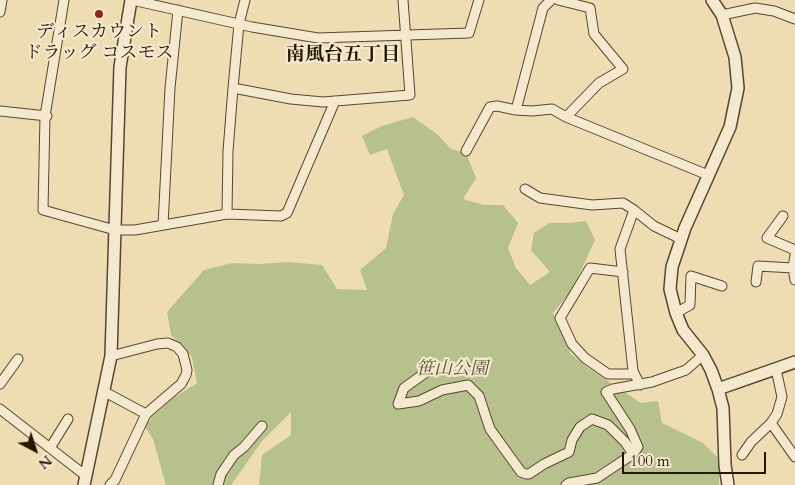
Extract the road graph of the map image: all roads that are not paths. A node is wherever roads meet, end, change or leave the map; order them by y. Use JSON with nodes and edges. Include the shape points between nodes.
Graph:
{"nodes":[{"id":1,"x":2,"y":0,"type":"edge"},
{"id":2,"x":64,"y":0,"type":"edge"},
{"id":3,"x":132,"y":0,"type":"edge"},
{"id":4,"x":245,"y":0,"type":"edge"},
{"id":5,"x":403,"y":0,"type":"edge"},
{"id":6,"x":479,"y":0,"type":"edge"},
{"id":7,"x":551,"y":0,"type":"edge"},
{"id":8,"x":558,"y":0,"type":"edge"},
{"id":9,"x":712,"y":0,"type":"edge"},
{"id":10,"x":178,"y":10,"type":"junction"},
{"id":11,"x":0,"y":12,"type":"edge"},
{"id":12,"x":722,"y":16,"type":"junction"},
{"id":13,"x":795,"y":19,"type":"edge"},
{"id":14,"x":239,"y":24,"type":"junction"},
{"id":15,"x":407,"y":35,"type":"junction"},
{"id":16,"x":233,"y":88,"type":"junction"},
{"id":17,"x":334,"y":101,"type":"junction"},
{"id":18,"x":516,"y":110,"type":"junction"},
{"id":19,"x":0,"y":111,"type":"edge"},
{"id":20,"x":46,"y":116,"type":"junction"},
{"id":21,"x":566,"y":117,"type":"junction"},
{"id":22,"x":466,"y":151,"type":"dead end"},
{"id":23,"x":708,"y":175,"type":"junction"},
{"id":24,"x":525,"y":189,"type":"dead end"},
{"id":25,"x":634,"y":210,"type":"junction"},
{"id":26,"x":227,"y":214,"type":"junction"},
{"id":27,"x":783,"y":216,"type":"dead end"},
{"id":28,"x":163,"y":225,"type":"junction"},
{"id":29,"x":115,"y":230,"type":"junction"},
{"id":30,"x":681,"y":239,"type":"junction"},
{"id":31,"x":795,"y":250,"type":"edge"},
{"id":32,"x":795,"y":255,"type":"edge"},
{"id":33,"x":792,"y":268,"type":"junction"},
{"id":34,"x":623,"y":272,"type":"junction"},
{"id":35,"x":795,"y":280,"type":"edge"},
{"id":36,"x":756,"y":282,"type":"dead end"},
{"id":37,"x":722,"y":286,"type":"dead end"},
{"id":38,"x":676,"y":313,"type":"junction"},
{"id":39,"x":110,"y":356,"type":"junction"},
{"id":40,"x":703,"y":356,"type":"junction"},
{"id":41,"x":18,"y":359,"type":"dead end"},
{"id":42,"x":795,"y":362,"type":"edge"},
{"id":43,"x":432,"y":368,"type":"dead end"},
{"id":44,"x":776,"y":369,"type":"junction"},
{"id":45,"x":634,"y":374,"type":"junction"},
{"id":46,"x":0,"y":384,"type":"edge"},
{"id":47,"x":640,"y":385,"type":"junction"},
{"id":48,"x":718,"y":389,"type":"junction"},
{"id":49,"x":104,"y":391,"type":"junction"},
{"id":50,"x":0,"y":409,"type":"edge"},
{"id":51,"x":146,"y":414,"type":"junction"},
{"id":52,"x":68,"y":419,"type":"dead end"},
{"id":53,"x":772,"y":423,"type":"junction"},
{"id":54,"x":262,"y":426,"type":"dead end"},
{"id":55,"x":50,"y":448,"type":"junction"},
{"id":56,"x":633,"y":454,"type":"junction"},
{"id":57,"x":742,"y":455,"type":"dead end"},
{"id":58,"x":795,"y":457,"type":"edge"},
{"id":59,"x":85,"y":481,"type":"edge"},
{"id":60,"x":110,"y":485,"type":"edge"},
{"id":61,"x":218,"y":485,"type":"edge"},
{"id":62,"x":566,"y":485,"type":"edge"},
{"id":63,"x":728,"y":485,"type":"edge"}],
"edges":[{"from":1,"to":11,"type":"street"},
{"from":2,"to":20,"type":"street"},
{"from":3,"to":10,"type":"street"},
{"from":3,"to":29,"type":"street","via":[[120,67]]},
{"from":4,"to":14,"type":"street"},
{"from":5,"to":15,"type":"street"},
{"from":6,"to":15,"type":"street","via":[[470,33]]},
{"from":7,"to":18,"type":"street","via":[[543,8]]},
{"from":8,"to":21,"type":"street","via":[[590,8],[594,34],[623,69],[599,83]]},
{"from":9,"to":12,"type":"street"},
{"from":10,"to":14,"type":"street"},
{"from":10,"to":28,"type":"street","via":[[170,88]]},
{"from":12,"to":13,"type":"street","via":[[755,8]]},
{"from":12,"to":23,"type":"street","via":[[735,57],[738,88],[730,127]]},
{"from":14,"to":15,"type":"street","via":[[318,38]]},
{"from":14,"to":16,"type":"street"},
{"from":15,"to":17,"type":"street","via":[[410,95]]},
{"from":16,"to":17,"type":"street","via":[[291,99]]},
{"from":16,"to":26,"type":"street"},
{"from":17,"to":26,"type":"street","via":[[287,213],[281,216]]},
{"from":18,"to":21,"type":"street","via":[[552,109]]},
{"from":18,"to":22,"type":"street","via":[[490,107]]},
{"from":19,"to":20,"type":"street"},
{"from":20,"to":29,"type":"street","via":[[43,210]]},
{"from":21,"to":23,"type":"street"},
{"from":23,"to":30,"type":"street"},
{"from":24,"to":25,"type":"street","via":[[540,198],[592,205],[623,204]]},
{"from":25,"to":30,"type":"street","via":[[654,226]]},
{"from":25,"to":34,"type":"street","via":[[620,250]]},
{"from":26,"to":28,"type":"street"},
{"from":27,"to":31,"type":"street","via":[[767,238]]},
{"from":28,"to":29,"type":"street"},
{"from":29,"to":39,"type":"street"},
{"from":30,"to":38,"type":"street","via":[[672,267],[670,289]]},
{"from":32,"to":33,"type":"street"},
{"from":33,"to":35,"type":"street"},
{"from":33,"to":36,"type":"street","via":[[758,266]]},
{"from":34,"to":45,"type":"street"},
{"from":34,"to":45,"type":"street","via":[[590,268],[560,318],[572,344],[584,358],[608,374]]},
{"from":37,"to":38,"type":"street","via":[[691,276],[690,305]]},
{"from":38,"to":40,"type":"street","via":[[683,330]]},
{"from":39,"to":49,"type":"street"},
{"from":39,"to":51,"type":"street","via":[[168,343],[183,354],[187,366],[184,378]]},
{"from":40,"to":47,"type":"street","via":[[686,370]]},
{"from":40,"to":48,"type":"street"},
{"from":41,"to":46,"type":"street"},
{"from":42,"to":44,"type":"street"},
{"from":43,"to":56,"type":"street","via":[[404,388],[398,404],[468,385],[479,396],[490,429],[521,472],[529,474],[569,452],[580,427],[592,419],[608,425]]},
{"from":44,"to":48,"type":"street"},
{"from":44,"to":53,"type":"street","via":[[782,398]]},
{"from":45,"to":47,"type":"street"},
{"from":47,"to":56,"type":"street","via":[[606,392],[638,447]]},
{"from":48,"to":63,"type":"street","via":[[723,408]]},
{"from":49,"to":51,"type":"street"},
{"from":49,"to":59,"type":"street"},
{"from":50,"to":55,"type":"street"},
{"from":51,"to":60,"type":"street"},
{"from":52,"to":55,"type":"street"},
{"from":53,"to":57,"type":"street"},
{"from":53,"to":58,"type":"street"},
{"from":54,"to":61,"type":"street","via":[[234,455],[221,474]]},
{"from":55,"to":59,"type":"street"},
{"from":56,"to":62,"type":"street","via":[[597,478]]}]}
